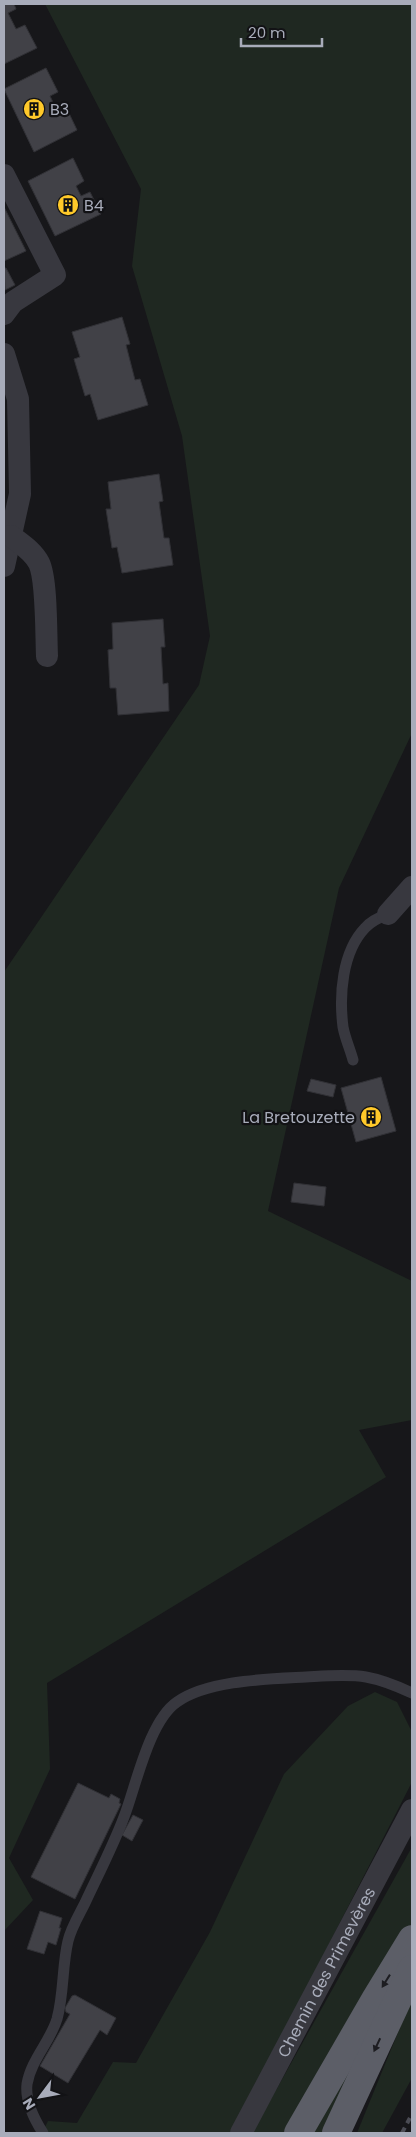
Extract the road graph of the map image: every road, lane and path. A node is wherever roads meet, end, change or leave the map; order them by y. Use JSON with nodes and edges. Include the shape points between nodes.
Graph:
{"nodes":[{"id":1,"x":4,"y":175,"type":"edge"},
{"id":2,"x":4,"y":314,"type":"edge"},
{"id":3,"x":4,"y":354,"type":"edge"},
{"id":4,"x":11,"y":536,"type":"junction"},
{"id":5,"x":4,"y":566,"type":"edge"},
{"id":6,"x":47,"y":656,"type":"dead end"},
{"id":7,"x":412,"y":887,"type":"edge"},
{"id":8,"x":388,"y":914,"type":"joint"},
{"id":9,"x":353,"y":1060,"type":"dead end"},
{"id":10,"x":412,"y":1693,"type":"edge"},
{"id":11,"x":412,"y":1810,"type":"edge"},
{"id":12,"x":412,"y":1939,"type":"edge"},
{"id":13,"x":412,"y":1969,"type":"edge"},
{"id":14,"x":43,"y":2133,"type":"edge"},
{"id":15,"x":241,"y":2133,"type":"edge"},
{"id":16,"x":298,"y":2133,"type":"edge"},
{"id":17,"x":336,"y":2133,"type":"edge"}],
"edges":[{"from":1,"to":2,"type":"street","via":[[55,275],[13,302]]},
{"from":3,"to":4,"type":"street","via":[[18,399],[20,494]]},
{"from":4,"to":5,"type":"street"},
{"from":4,"to":6,"type":"street","via":[[40,564]]},
{"from":7,"to":8,"type":"street"},
{"from":8,"to":9,"type":"lane","via":[[364,928],[343,973],[344,1028]]},
{"from":10,"to":14,"type":"lane","via":[[391,1683],[364,1677],[264,1680],[227,1684],[191,1695],[176,1702],[166,1713],[137,1775],[125,1816],[68,1939],[57,2018],[30,2070],[27,2086],[28,2103]]},
{"from":11,"to":15,"type":"street","name":"Chemin des Primevères"},
{"from":12,"to":16,"type":"highway","one_way":true},
{"from":13,"to":17,"type":"highway","one_way":true}]}
